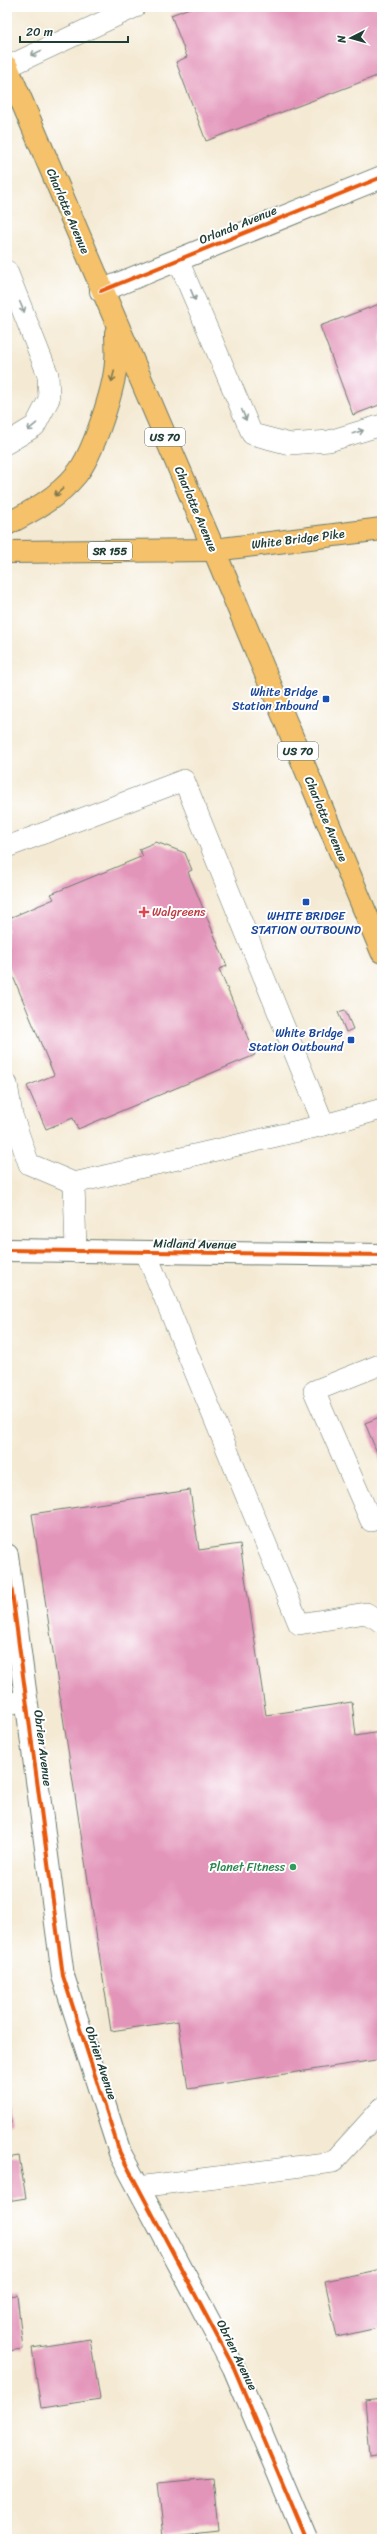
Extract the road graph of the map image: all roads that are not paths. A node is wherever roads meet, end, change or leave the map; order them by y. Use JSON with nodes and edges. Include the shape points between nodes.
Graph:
{"nodes":[{"id":1,"x":135,"y":7,"type":"edge"},
{"id":2,"x":9,"y":76,"type":"edge"},
{"id":3,"x":382,"y":177,"type":"edge"},
{"id":4,"x":178,"y":260,"type":"junction"},
{"id":5,"x":7,"y":271,"type":"edge"},
{"id":6,"x":101,"y":291,"type":"junction"},
{"id":7,"x":116,"y":324,"type":"junction"},
{"id":8,"x":382,"y":425,"type":"edge"},
{"id":9,"x":7,"y":443,"type":"edge"},
{"id":10,"x":7,"y":524,"type":"edge"},
{"id":11,"x":382,"y":529,"type":"edge"},
{"id":12,"x":214,"y":550,"type":"junction"},
{"id":13,"x":7,"y":552,"type":"edge"},
{"id":14,"x":7,"y":848,"type":"edge"},
{"id":15,"x":381,"y":948,"type":"edge"},
{"id":16,"x":7,"y":1084,"type":"edge"},
{"id":17,"x":382,"y":1109,"type":"edge"},
{"id":18,"x":324,"y":1125,"type":"junction"},
{"id":19,"x":74,"y":1183,"type":"junction"},
{"id":20,"x":7,"y":1250,"type":"edge"},
{"id":21,"x":76,"y":1252,"type":"junction"},
{"id":22,"x":146,"y":1253,"type":"junction"},
{"id":23,"x":382,"y":1255,"type":"edge"},
{"id":24,"x":382,"y":1364,"type":"edge"},
{"id":25,"x":371,"y":1521,"type":"dead end"},
{"id":26,"x":7,"y":1559,"type":"edge"},
{"id":27,"x":382,"y":1622,"type":"edge"},
{"id":28,"x":17,"y":1702,"type":"edge"},
{"id":29,"x":382,"y":2108,"type":"edge"},
{"id":30,"x":138,"y":2187,"type":"junction"},
{"id":31,"x":306,"y":2539,"type":"edge"}],
"edges":[{"from":1,"to":2,"type":"lane","one_way":true},
{"from":2,"to":6,"type":"main road","name":"Charlotte Avenue","number":"US 70"},
{"from":3,"to":4,"type":"street","name":"Orlando Avenue"},
{"from":4,"to":6,"type":"street","name":"Orlando Avenue"},
{"from":4,"to":8,"type":"lane","one_way":true,"via":[[252,434],[290,444],[329,441]]},
{"from":5,"to":9,"type":"lane","one_way":true,"via":[[48,375],[49,400],[35,426]]},
{"from":6,"to":7,"type":"main road","name":"Charlotte Avenue","number":"US 70"},
{"from":7,"to":10,"type":"main road","one_way":true,"via":[[116,362],[113,376],[98,435],[82,466],[57,494],[31,512]]},
{"from":7,"to":12,"type":"main road","name":"Charlotte Avenue","number":"US 70"},
{"from":11,"to":12,"type":"main road","name":"White Bridge Pike","number":"SR 155"},
{"from":12,"to":13,"type":"main road","number":"SR 155"},
{"from":12,"to":15,"type":"main road","name":"Charlotte Avenue","number":"US 70"},
{"from":14,"to":18,"type":"lane","via":[[184,780]]},
{"from":16,"to":19,"type":"lane","via":[[12,1115],[29,1164]]},
{"from":17,"to":18,"type":"lane"},
{"from":18,"to":19,"type":"lane"},
{"from":19,"to":21,"type":"lane"},
{"from":20,"to":21,"type":"street","name":"Midland Avenue"},
{"from":21,"to":22,"type":"street","name":"Midland Avenue"},
{"from":22,"to":23,"type":"street","name":"Midland Avenue"},
{"from":22,"to":27,"type":"lane","via":[[299,1624],[366,1612]]},
{"from":24,"to":25,"type":"lane","via":[[314,1391]]},
{"from":26,"to":28,"type":"street","name":"Obrien Avenue"},
{"from":28,"to":30,"type":"street","name":"Obrien Avenue","via":[[63,1976],[120,2152]]},
{"from":29,"to":30,"type":"lane","via":[[333,2162]]},
{"from":30,"to":31,"type":"street","name":"Obrien Avenue","via":[[234,2368]]}]}
